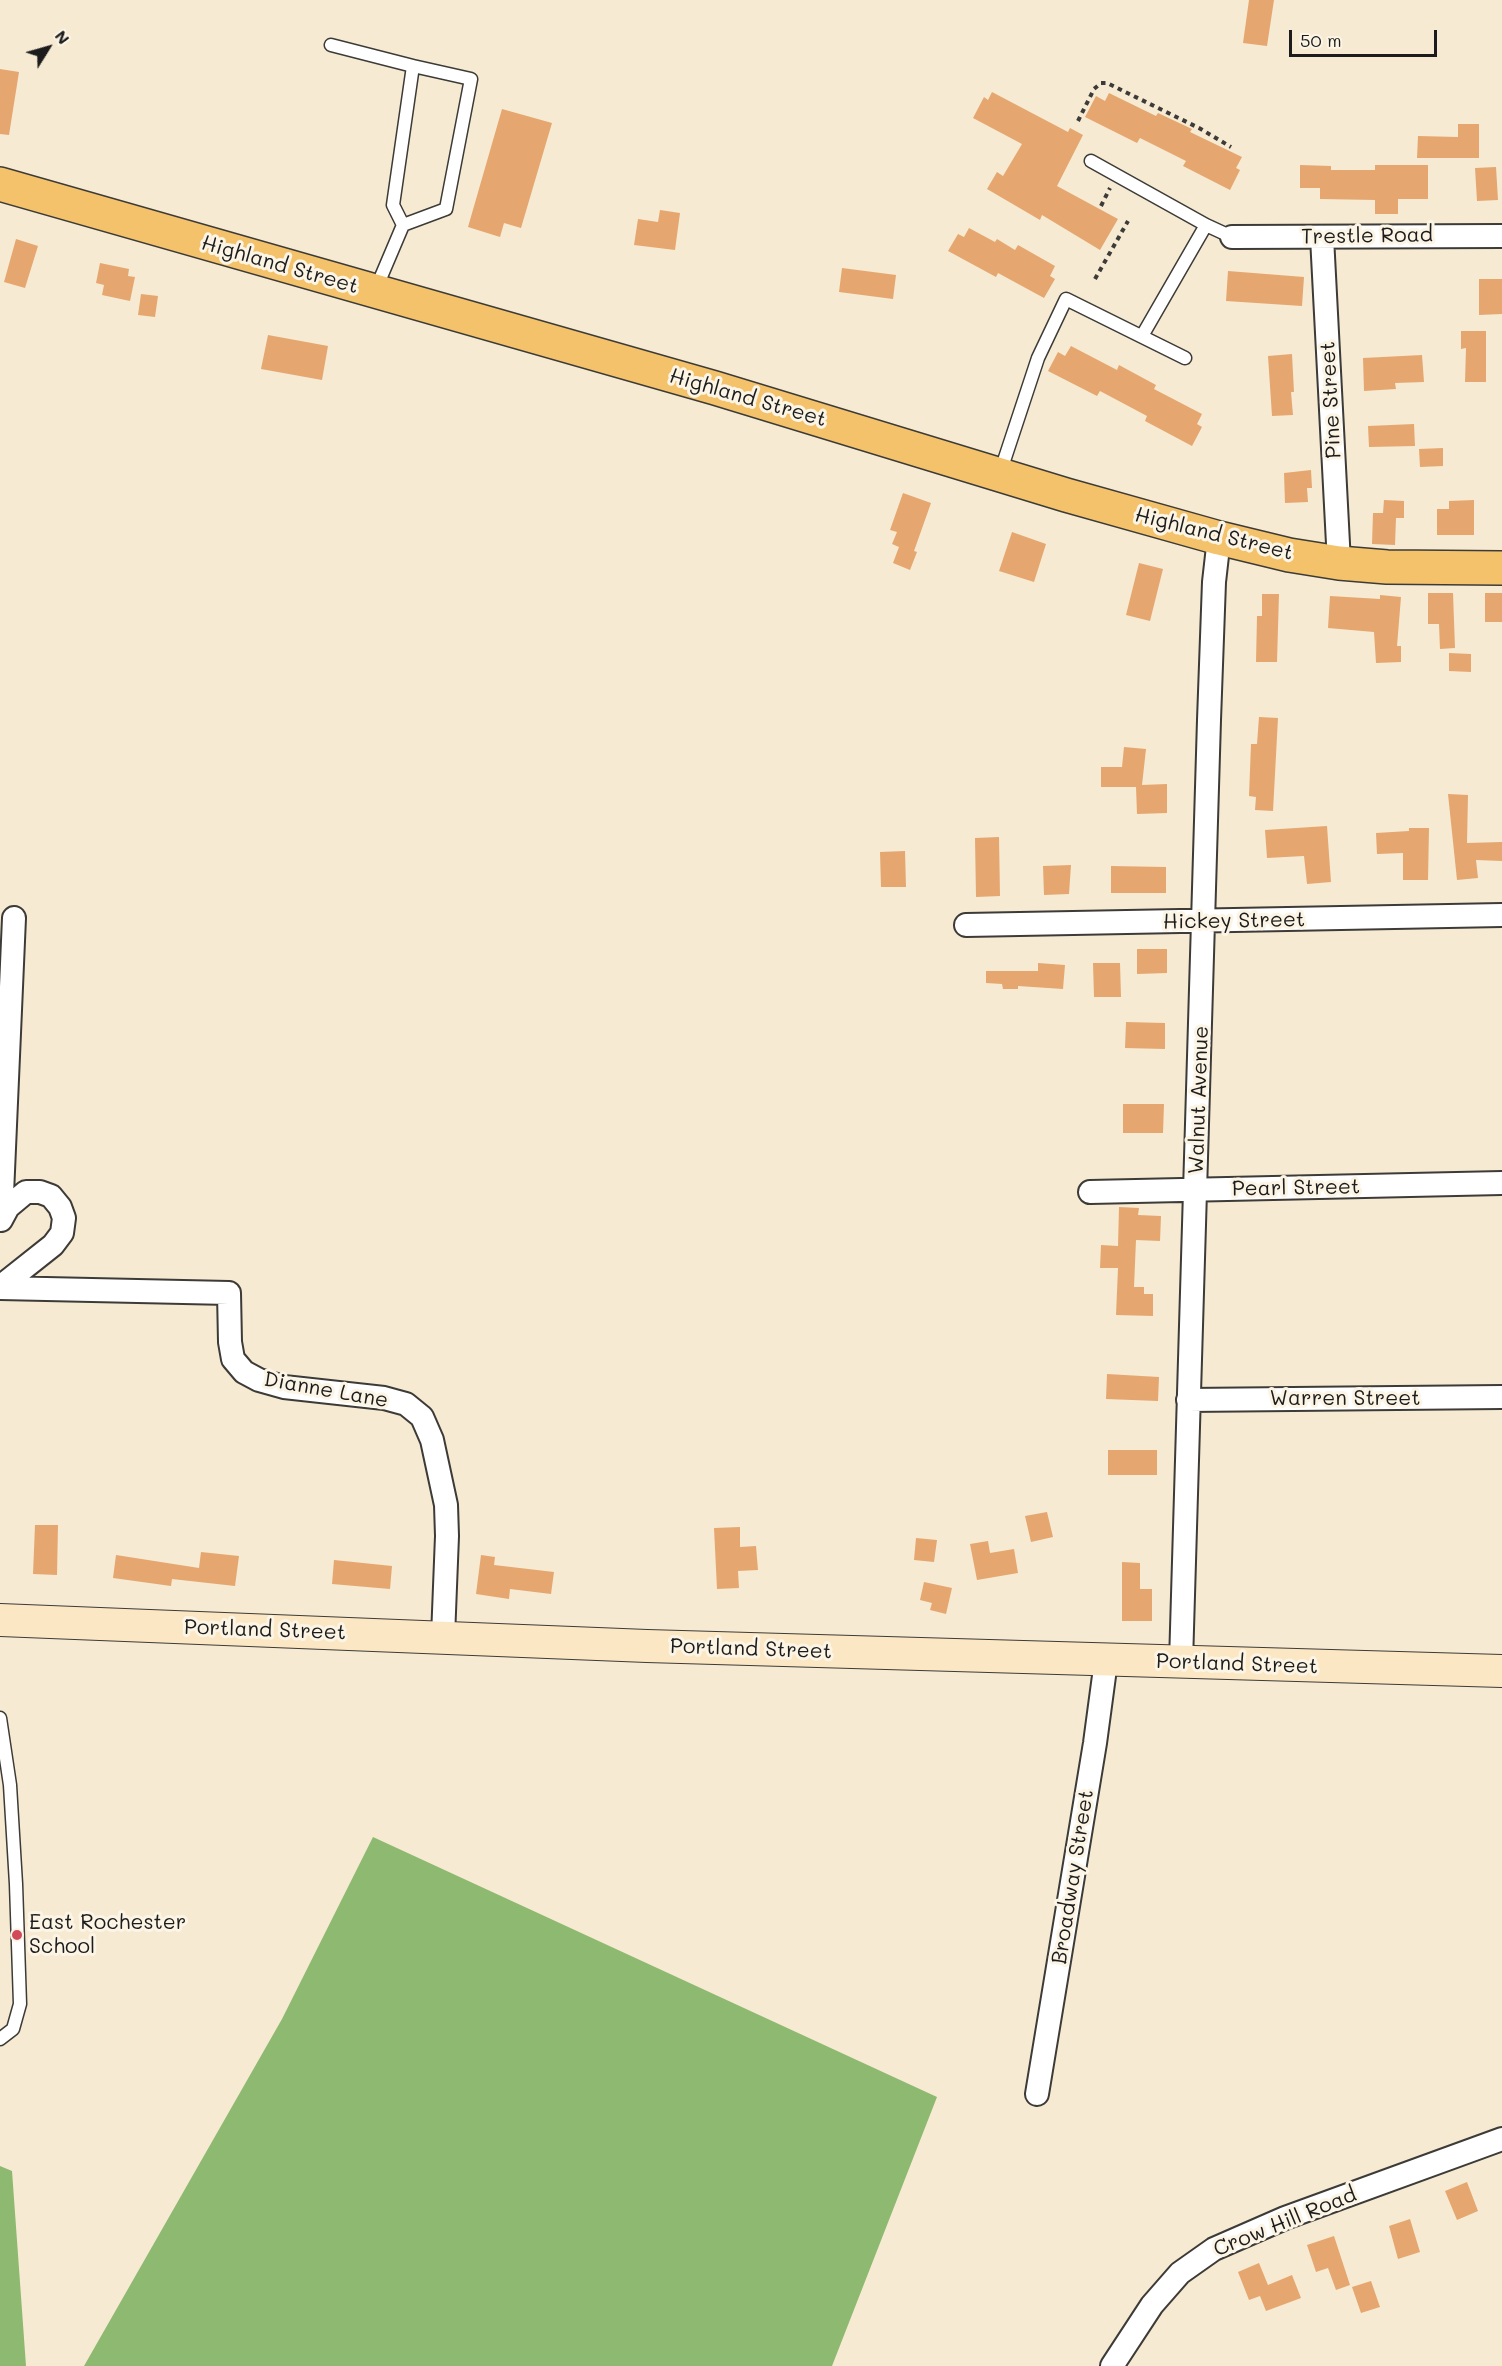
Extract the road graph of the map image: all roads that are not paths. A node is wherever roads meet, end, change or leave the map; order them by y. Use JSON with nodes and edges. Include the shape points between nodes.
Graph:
{"nodes":[{"id":1,"x":331,"y":45,"type":"dead end"},
{"id":2,"x":413,"y":66,"type":"junction"},
{"id":3,"x":1091,"y":161,"type":"dead end"},
{"id":4,"x":0,"y":184,"type":"edge"},
{"id":5,"x":403,"y":225,"type":"junction"},
{"id":6,"x":1206,"y":225,"type":"junction"},
{"id":7,"x":1502,"y":236,"type":"edge"},
{"id":8,"x":1232,"y":237,"type":"joint"},
{"id":9,"x":1322,"y":237,"type":"junction"},
{"id":10,"x":375,"y":292,"type":"junction"},
{"id":11,"x":1142,"y":336,"type":"junction"},
{"id":12,"x":1185,"y":358,"type":"dead end"},
{"id":13,"x":999,"y":475,"type":"junction"},
{"id":14,"x":1219,"y":538,"type":"junction"},
{"id":15,"x":1339,"y":563,"type":"junction"},
{"id":16,"x":1502,"y":568,"type":"edge"},
{"id":17,"x":1502,"y":915,"type":"edge"},
{"id":18,"x":14,"y":918,"type":"dead end"},
{"id":19,"x":1204,"y":921,"type":"junction"},
{"id":20,"x":966,"y":925,"type":"dead end"},
{"id":21,"x":1502,"y":1184,"type":"edge"},
{"id":22,"x":1196,"y":1190,"type":"junction"},
{"id":23,"x":1090,"y":1192,"type":"dead end"},
{"id":24,"x":1,"y":1223,"type":"edge"},
{"id":25,"x":0,"y":1288,"type":"edge"},
{"id":26,"x":1502,"y":1397,"type":"edge"},
{"id":27,"x":1188,"y":1400,"type":"junction"},
{"id":28,"x":0,"y":1620,"type":"edge"},
{"id":29,"x":443,"y":1637,"type":"junction"},
{"id":30,"x":1106,"y":1661,"type":"junction"},
{"id":31,"x":1181,"y":1662,"type":"junction"},
{"id":32,"x":1502,"y":1671,"type":"edge"},
{"id":33,"x":0,"y":1718,"type":"edge"},
{"id":34,"x":1,"y":1735,"type":"edge"},
{"id":35,"x":0,"y":2039,"type":"edge"},
{"id":36,"x":1037,"y":2094,"type":"dead end"},
{"id":37,"x":1502,"y":2139,"type":"edge"},
{"id":38,"x":1112,"y":2366,"type":"edge"}],
"edges":[{"from":1,"to":2,"type":"lane"},
{"from":2,"to":5,"type":"lane","via":[[393,204]]},
{"from":2,"to":5,"type":"lane","via":[[471,79],[446,209]]},
{"from":3,"to":6,"type":"lane"},
{"from":4,"to":10,"type":"highway","name":"Highland Street"},
{"from":5,"to":10,"type":"lane"},
{"from":6,"to":8,"type":"lane"},
{"from":6,"to":11,"type":"lane"},
{"from":7,"to":9,"type":"street","name":"Trestle Road"},
{"from":8,"to":9,"type":"street","name":"Trestle Road"},
{"from":9,"to":15,"type":"street","name":"Pine Street"},
{"from":10,"to":13,"type":"highway","name":"Highland Street","via":[[715,388]]},
{"from":11,"to":12,"type":"lane"},
{"from":11,"to":13,"type":"lane","via":[[1066,299],[1038,358]]},
{"from":13,"to":14,"type":"highway","name":"Highland Street"},
{"from":14,"to":15,"type":"highway","name":"Highland Street"},
{"from":14,"to":19,"type":"street","name":"Walnut Avenue","via":[[1214,582]]},
{"from":15,"to":16,"type":"highway","name":"Highland Street"},
{"from":17,"to":19,"type":"street","name":"Hickey Street"},
{"from":18,"to":24,"type":"street"},
{"from":19,"to":20,"type":"street","name":"Hickey Street"},
{"from":19,"to":22,"type":"street","name":"Walnut Avenue"},
{"from":21,"to":22,"type":"street","name":"Pearl Street"},
{"from":22,"to":23,"type":"street","name":"Pearl Street"},
{"from":22,"to":27,"type":"street","name":"Walnut Avenue"},
{"from":24,"to":25,"type":"street","via":[[16,1198],[26,1192],[51,1196],[64,1218],[62,1233],[53,1245]]},
{"from":25,"to":29,"type":"street","name":"Dianne Lane","via":[[229,1293],[233,1359],[243,1372],[284,1387],[406,1404],[422,1417],[432,1440],[446,1505]]},
{"from":26,"to":27,"type":"street","name":"Warren Street"},
{"from":27,"to":31,"type":"street","name":"Walnut Avenue"},
{"from":28,"to":29,"type":"street","name":"Portland Street"},
{"from":29,"to":30,"type":"street","name":"Portland Street"},
{"from":30,"to":31,"type":"street","name":"Portland Street"},
{"from":30,"to":36,"type":"street","name":"Broadway Street"},
{"from":31,"to":32,"type":"street","name":"Portland Street"},
{"from":33,"to":34,"type":"lane"},
{"from":34,"to":35,"type":"lane","via":[[10,1785],[20,2004],[13,2029]]},
{"from":37,"to":38,"type":"street","name":"Crow Hill Road","via":[[1285,2218],[1214,2249],[1180,2273],[1152,2306]]}]}
